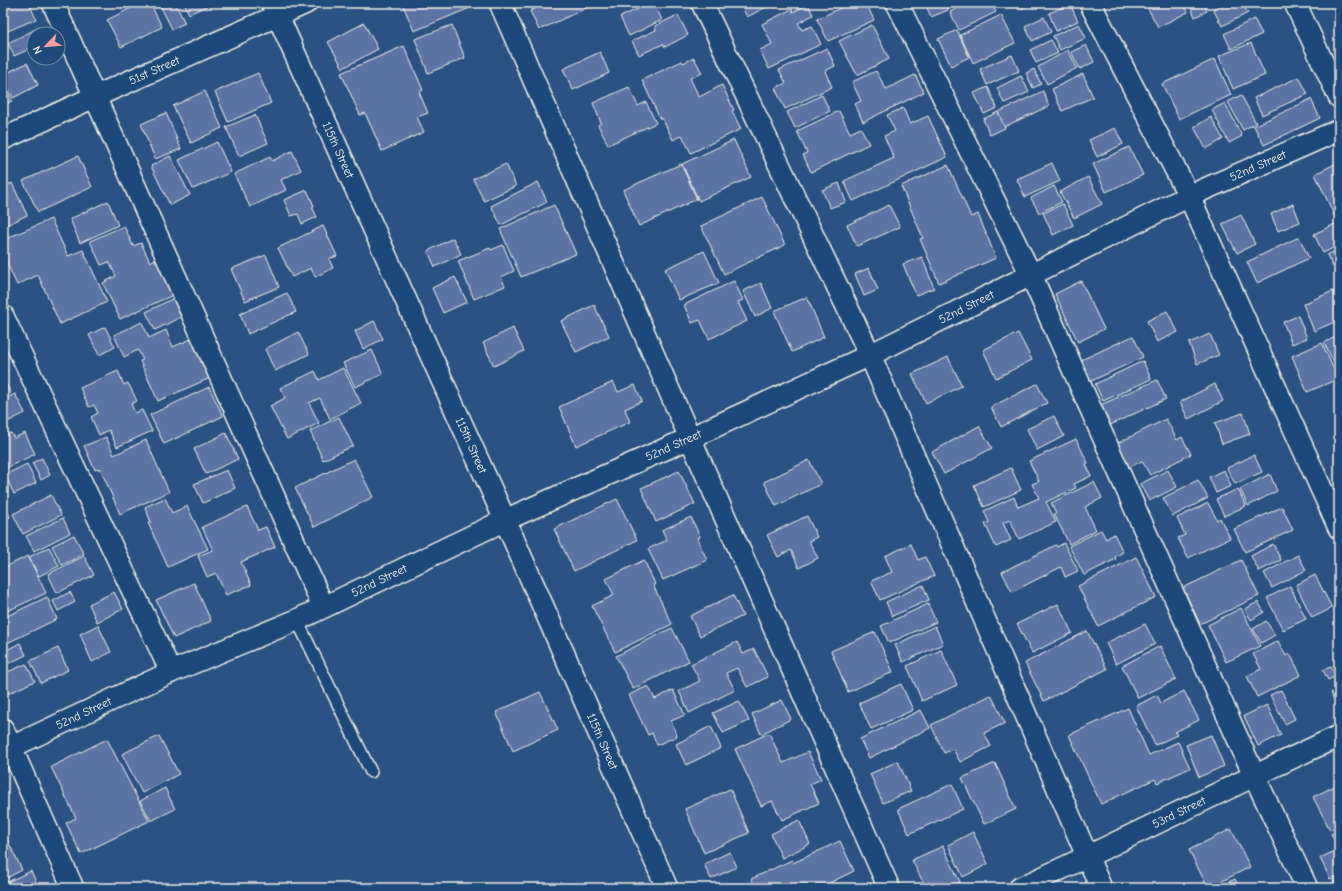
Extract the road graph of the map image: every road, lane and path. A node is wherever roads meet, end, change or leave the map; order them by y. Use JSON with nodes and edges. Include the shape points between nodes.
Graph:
{"nodes":[{"id":1,"x":53,"y":3,"type":"edge"},
{"id":2,"x":306,"y":3,"type":"edge"},
{"id":3,"x":500,"y":3,"type":"edge"},
{"id":4,"x":702,"y":3,"type":"edge"},
{"id":5,"x":897,"y":3,"type":"edge"},
{"id":6,"x":1090,"y":3,"type":"edge"},
{"id":7,"x":1295,"y":3,"type":"edge"},
{"id":8,"x":274,"y":9,"type":"edge"},
{"id":9,"x":94,"y":97,"type":"junction"},
{"id":10,"x":1339,"y":97,"type":"edge"},
{"id":11,"x":1339,"y":130,"type":"edge"},
{"id":12,"x":3,"y":139,"type":"edge"},
{"id":13,"x":1189,"y":196,"type":"junction"},
{"id":14,"x":1031,"y":275,"type":"junction"},
{"id":15,"x":3,"y":316,"type":"edge"},
{"id":16,"x":870,"y":355,"type":"junction"},
{"id":17,"x":690,"y":438,"type":"junction"},
{"id":18,"x":505,"y":520,"type":"junction"},
{"id":19,"x":1339,"y":528,"type":"edge"},
{"id":20,"x":323,"y":606,"type":"junction"},
{"id":21,"x":297,"y":620,"type":"junction"},
{"id":22,"x":170,"y":672,"type":"junction"},
{"id":23,"x":1339,"y":736,"type":"edge"},
{"id":24,"x":6,"y":742,"type":"edge"},
{"id":25,"x":370,"y":772,"type":"dead end"},
{"id":26,"x":1254,"y":775,"type":"junction"},
{"id":27,"x":1087,"y":857,"type":"junction"},
{"id":28,"x":73,"y":888,"type":"edge"},
{"id":29,"x":668,"y":888,"type":"edge"},
{"id":30,"x":889,"y":888,"type":"edge"},
{"id":31,"x":1020,"y":888,"type":"edge"},
{"id":32,"x":1101,"y":888,"type":"edge"},
{"id":33,"x":1307,"y":888,"type":"edge"}],
"edges":[{"from":1,"to":9,"type":"street"},
{"from":2,"to":8,"type":"street","name":"51st Street"},
{"from":3,"to":17,"type":"street"},
{"from":4,"to":16,"type":"street"},
{"from":5,"to":14,"type":"street"},
{"from":6,"to":13,"type":"street"},
{"from":7,"to":10,"type":"street"},
{"from":8,"to":9,"type":"street","name":"51st Street"},
{"from":8,"to":18,"type":"street","name":"115th Street"},
{"from":9,"to":12,"type":"street","name":"51st Street"},
{"from":9,"to":20,"type":"street"},
{"from":11,"to":13,"type":"street","name":"52nd Street"},
{"from":13,"to":14,"type":"street","name":"52nd Street"},
{"from":13,"to":19,"type":"street"},
{"from":14,"to":16,"type":"street","name":"52nd Street"},
{"from":14,"to":26,"type":"street"},
{"from":15,"to":22,"type":"street"},
{"from":16,"to":17,"type":"street","name":"52nd Street"},
{"from":16,"to":27,"type":"street"},
{"from":17,"to":18,"type":"street","name":"52nd Street"},
{"from":17,"to":30,"type":"street"},
{"from":18,"to":20,"type":"street","name":"52nd Street"},
{"from":18,"to":29,"type":"street","name":"115th Street"},
{"from":20,"to":21,"type":"street","name":"52nd Street"},
{"from":21,"to":22,"type":"street","name":"52nd Street"},
{"from":21,"to":25,"type":"lane"},
{"from":22,"to":24,"type":"street","name":"52nd Street"},
{"from":23,"to":26,"type":"street","name":"53rd Street"},
{"from":24,"to":28,"type":"street"},
{"from":26,"to":27,"type":"street","name":"53rd Street"},
{"from":26,"to":33,"type":"street"},
{"from":27,"to":31,"type":"street","name":"53rd Street"},
{"from":27,"to":32,"type":"street"}]}
